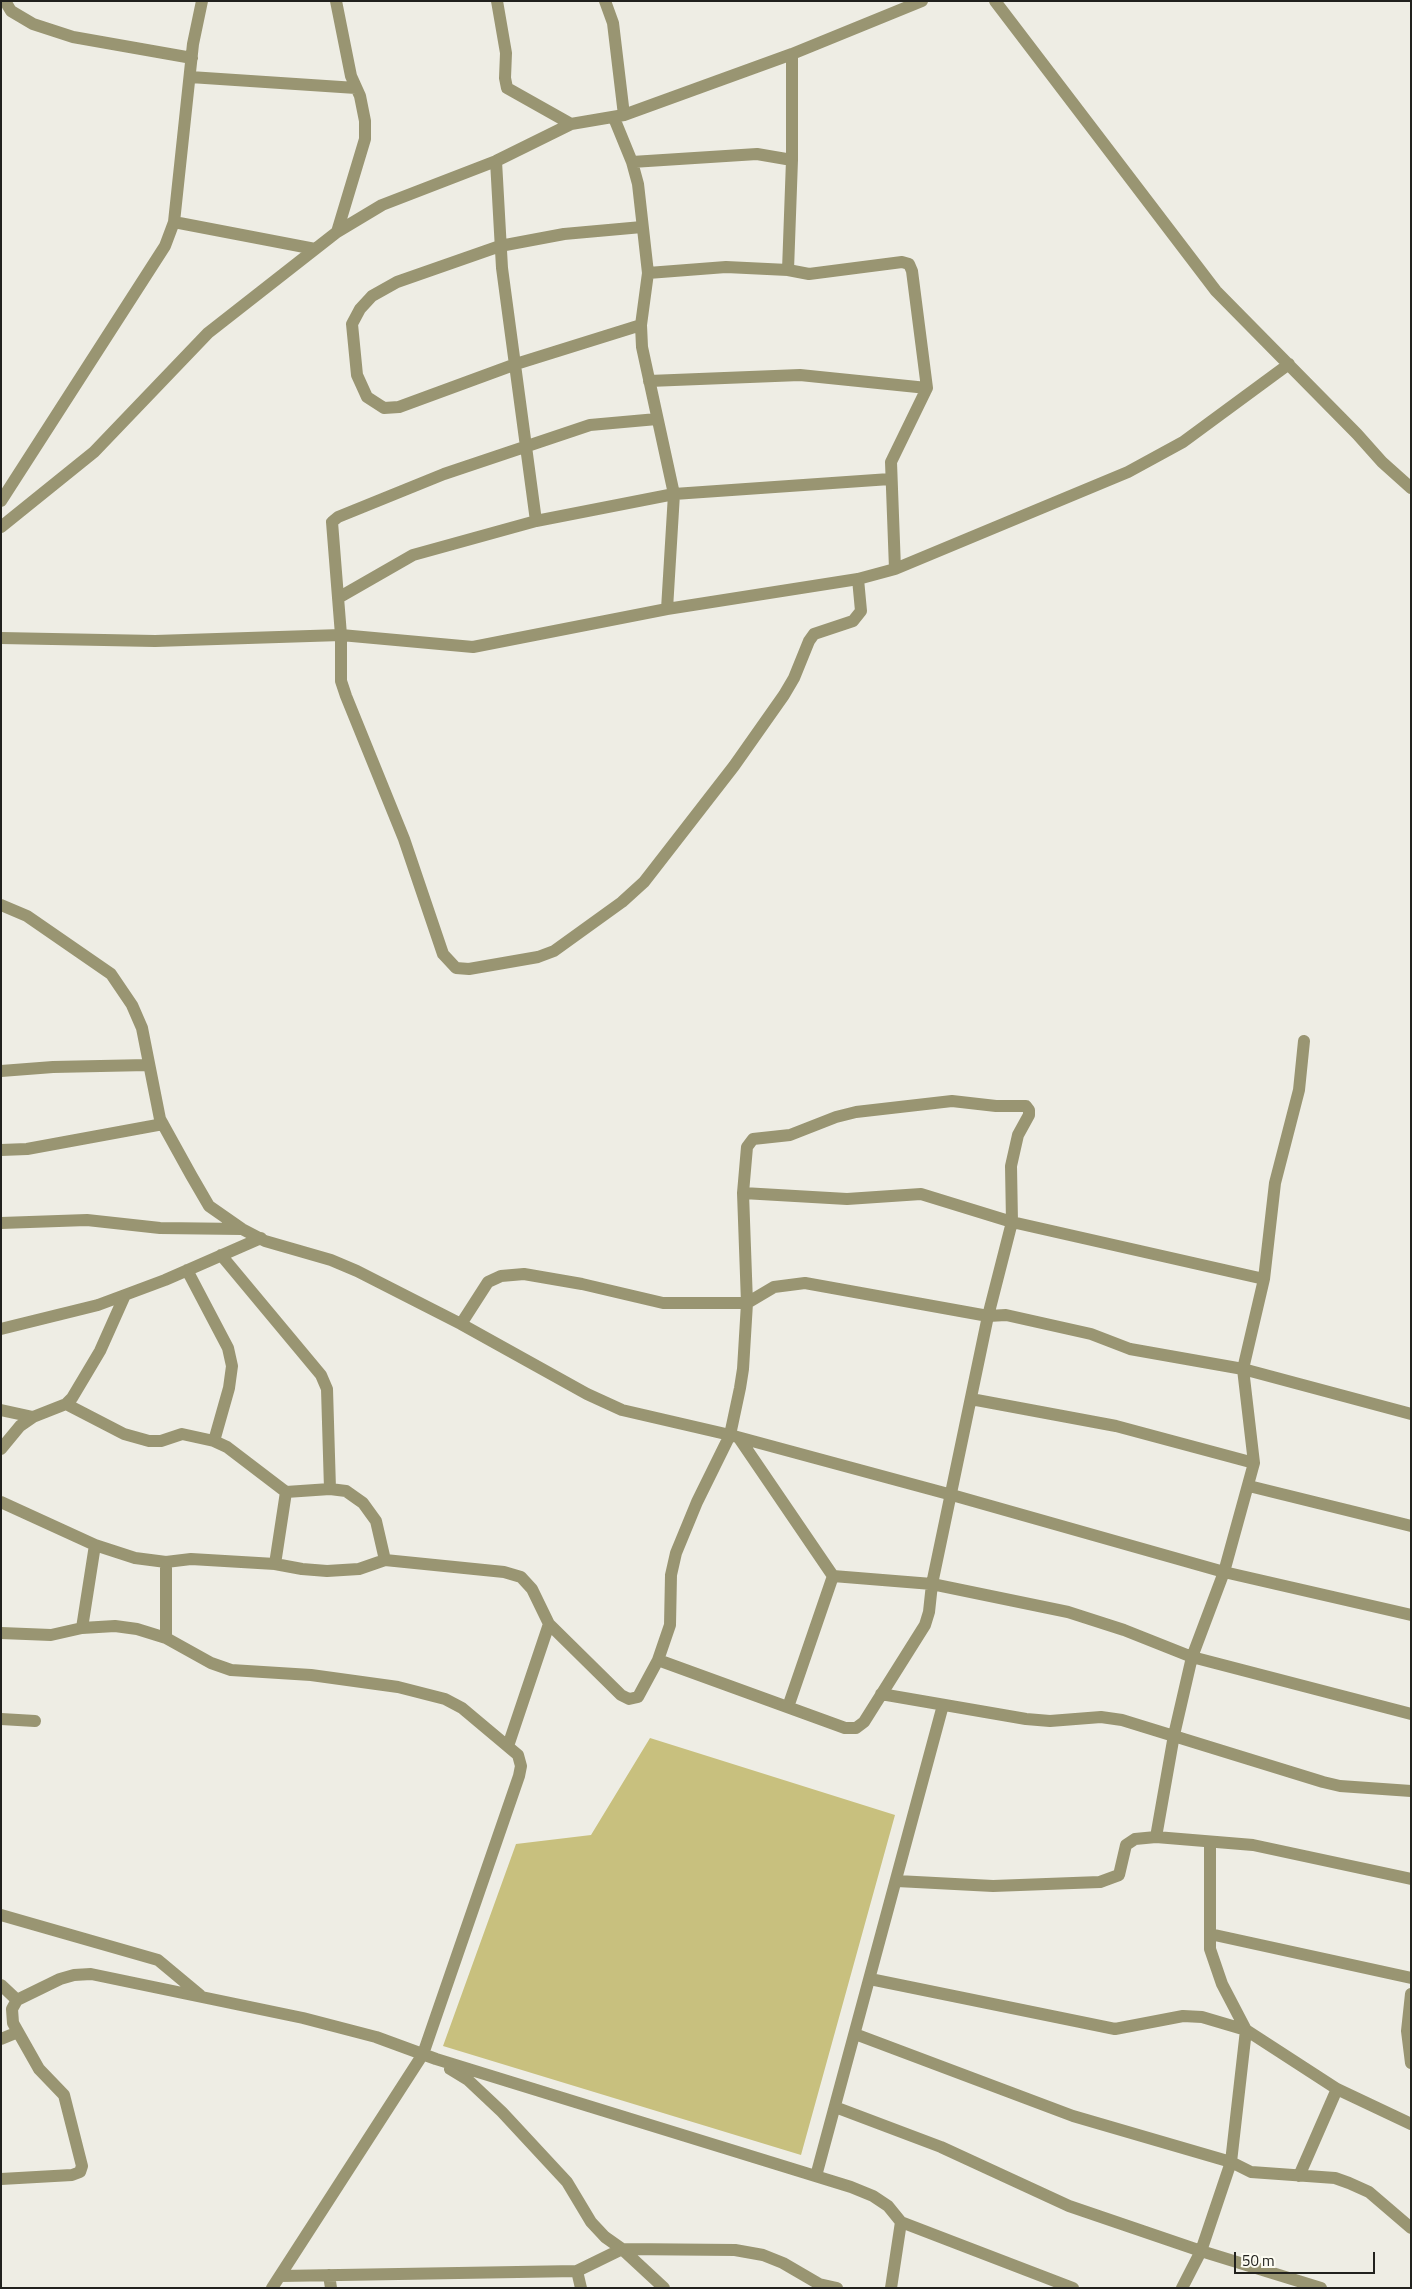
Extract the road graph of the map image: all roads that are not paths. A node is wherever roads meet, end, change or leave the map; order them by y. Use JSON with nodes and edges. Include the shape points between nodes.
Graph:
{"nodes":[{"id":1,"x":5,"y":1,"type":"edge"},
{"id":2,"x":202,"y":1,"type":"edge"},
{"id":3,"x":336,"y":1,"type":"edge"},
{"id":4,"x":605,"y":1,"type":"edge"},
{"id":5,"x":995,"y":1,"type":"edge"},
{"id":6,"x":499,"y":2,"type":"edge"},
{"id":7,"x":920,"y":2,"type":"edge"},
{"id":8,"x":792,"y":54,"type":"junction"},
{"id":9,"x":192,"y":58,"type":"junction"},
{"id":10,"x":190,"y":77,"type":"junction"},
{"id":11,"x":356,"y":88,"type":"junction"},
{"id":12,"x":619,"y":116,"type":"junction"},
{"id":13,"x":571,"y":124,"type":"junction"},
{"id":14,"x":792,"y":160,"type":"junction"},
{"id":15,"x":496,"y":161,"type":"junction"},
{"id":16,"x":632,"y":162,"type":"junction"},
{"id":17,"x":174,"y":222,"type":"junction"},
{"id":18,"x":642,"y":227,"type":"junction"},
{"id":19,"x":336,"y":232,"type":"junction"},
{"id":20,"x":500,"y":246,"type":"junction"},
{"id":21,"x":315,"y":249,"type":"junction"},
{"id":22,"x":788,"y":270,"type":"junction"},
{"id":23,"x":648,"y":273,"type":"junction"},
{"id":24,"x":641,"y":325,"type":"junction"},
{"id":25,"x":516,"y":364,"type":"junction"},
{"id":26,"x":1289,"y":364,"type":"junction"},
{"id":27,"x":649,"y":381,"type":"junction"},
{"id":28,"x":927,"y":388,"type":"junction"},
{"id":29,"x":657,"y":419,"type":"junction"},
{"id":30,"x":526,"y":446,"type":"junction"},
{"id":31,"x":890,"y":479,"type":"junction"},
{"id":32,"x":1411,"y":488,"type":"edge"},
{"id":33,"x":674,"y":494,"type":"junction"},
{"id":34,"x":1,"y":501,"type":"edge"},
{"id":35,"x":536,"y":521,"type":"junction"},
{"id":36,"x":1,"y":528,"type":"edge"},
{"id":37,"x":895,"y":569,"type":"junction"},
{"id":38,"x":858,"y":579,"type":"junction"},
{"id":39,"x":338,"y":598,"type":"junction"},
{"id":40,"x":667,"y":609,"type":"junction"},
{"id":41,"x":341,"y":635,"type":"junction"},
{"id":42,"x":1,"y":638,"type":"edge"},
{"id":43,"x":1,"y":906,"type":"edge"},
{"id":44,"x":1304,"y":1041,"type":"dead end"},
{"id":45,"x":148,"y":1065,"type":"junction"},
{"id":46,"x":1,"y":1071,"type":"edge"},
{"id":47,"x":163,"y":1124,"type":"junction"},
{"id":48,"x":1,"y":1150,"type":"edge"},
{"id":49,"x":743,"y":1193,"type":"junction"},
{"id":50,"x":1012,"y":1222,"type":"junction"},
{"id":51,"x":1,"y":1223,"type":"edge"},
{"id":52,"x":242,"y":1229,"type":"junction"},
{"id":53,"x":260,"y":1238,"type":"junction"},
{"id":54,"x":221,"y":1255,"type":"junction"},
{"id":55,"x":187,"y":1270,"type":"junction"},
{"id":56,"x":1264,"y":1279,"type":"junction"},
{"id":57,"x":126,"y":1295,"type":"junction"},
{"id":58,"x":747,"y":1303,"type":"junction"},
{"id":59,"x":988,"y":1316,"type":"junction"},
{"id":60,"x":461,"y":1324,"type":"junction"},
{"id":61,"x":1,"y":1328,"type":"edge"},
{"id":62,"x":1243,"y":1369,"type":"junction"},
{"id":63,"x":972,"y":1399,"type":"junction"},
{"id":64,"x":66,"y":1404,"type":"junction"},
{"id":65,"x":1,"y":1410,"type":"edge"},
{"id":66,"x":1411,"y":1414,"type":"edge"},
{"id":67,"x":33,"y":1417,"type":"junction"},
{"id":68,"x":734,"y":1437,"type":"junction"},
{"id":69,"x":214,"y":1441,"type":"junction"},
{"id":70,"x":1,"y":1449,"type":"edge"},
{"id":71,"x":1254,"y":1463,"type":"junction"},
{"id":72,"x":1249,"y":1486,"type":"junction"},
{"id":73,"x":330,"y":1489,"type":"junction"},
{"id":74,"x":286,"y":1492,"type":"junction"},
{"id":75,"x":952,"y":1495,"type":"junction"},
{"id":76,"x":1,"y":1502,"type":"edge"},
{"id":77,"x":1411,"y":1526,"type":"edge"},
{"id":78,"x":96,"y":1545,"type":"junction"},
{"id":79,"x":385,"y":1560,"type":"junction"},
{"id":80,"x":166,"y":1562,"type":"junction"},
{"id":81,"x":275,"y":1564,"type":"junction"},
{"id":82,"x":1224,"y":1572,"type":"junction"},
{"id":83,"x":833,"y":1576,"type":"junction"},
{"id":84,"x":932,"y":1584,"type":"junction"},
{"id":85,"x":1411,"y":1615,"type":"edge"},
{"id":86,"x":549,"y":1624,"type":"junction"},
{"id":87,"x":82,"y":1628,"type":"junction"},
{"id":88,"x":1,"y":1633,"type":"edge"},
{"id":89,"x":166,"y":1638,"type":"junction"},
{"id":90,"x":1192,"y":1657,"type":"junction"},
{"id":91,"x":658,"y":1660,"type":"junction"},
{"id":92,"x":881,"y":1694,"type":"junction"},
{"id":93,"x":943,"y":1705,"type":"junction"},
{"id":94,"x":788,"y":1707,"type":"junction"},
{"id":95,"x":1411,"y":1714,"type":"edge"},
{"id":96,"x":1,"y":1719,"type":"edge"},
{"id":97,"x":35,"y":1721,"type":"dead end"},
{"id":98,"x":1174,"y":1735,"type":"junction"},
{"id":99,"x":508,"y":1746,"type":"junction"},
{"id":100,"x":1411,"y":1791,"type":"edge"},
{"id":101,"x":1156,"y":1837,"type":"junction"},
{"id":102,"x":1210,"y":1842,"type":"junction"},
{"id":103,"x":1411,"y":1879,"type":"edge"},
{"id":104,"x":897,"y":1881,"type":"junction"},
{"id":105,"x":1,"y":1915,"type":"edge"},
{"id":106,"x":1210,"y":1934,"type":"junction"},
{"id":107,"x":1411,"y":1978,"type":"edge"},
{"id":108,"x":870,"y":1979,"type":"junction"},
{"id":109,"x":1,"y":1985,"type":"edge"},
{"id":110,"x":1411,"y":1994,"type":"edge"},
{"id":111,"x":203,"y":1997,"type":"junction"},
{"id":112,"x":17,"y":2000,"type":"junction"},
{"id":113,"x":1246,"y":2030,"type":"junction"},
{"id":114,"x":18,"y":2032,"type":"junction"},
{"id":115,"x":855,"y":2034,"type":"junction"},
{"id":116,"x":1,"y":2039,"type":"edge"},
{"id":117,"x":429,"y":2057,"type":"junction"},
{"id":118,"x":1411,"y":2062,"type":"edge"},
{"id":119,"x":1337,"y":2090,"type":"junction"},
{"id":120,"x":834,"y":2107,"type":"junction"},
{"id":121,"x":1411,"y":2124,"type":"edge"},
{"id":122,"x":1232,"y":2162,"type":"junction"},
{"id":123,"x":816,"y":2176,"type":"junction"},
{"id":124,"x":1299,"y":2176,"type":"junction"},
{"id":125,"x":1,"y":2179,"type":"edge"},
{"id":126,"x":901,"y":2222,"type":"junction"},
{"id":127,"x":1411,"y":2228,"type":"edge"},
{"id":128,"x":622,"y":2249,"type":"junction"},
{"id":129,"x":1201,"y":2251,"type":"junction"},
{"id":130,"x":577,"y":2271,"type":"junction"},
{"id":131,"x":280,"y":2276,"type":"junction"},
{"id":132,"x":330,"y":2281,"type":"edge"},
{"id":133,"x":272,"y":2288,"type":"edge"},
{"id":134,"x":581,"y":2288,"type":"edge"},
{"id":135,"x":664,"y":2288,"type":"edge"},
{"id":136,"x":837,"y":2288,"type":"edge"},
{"id":137,"x":891,"y":2288,"type":"edge"},
{"id":138,"x":1073,"y":2288,"type":"edge"},
{"id":139,"x":1182,"y":2288,"type":"edge"},
{"id":140,"x":1321,"y":2288,"type":"edge"}],
"edges":[{"from":1,"to":9,"type":"street","via":[[11,11],[33,24],[73,37]]},
{"from":2,"to":9,"type":"street"},
{"from":3,"to":11,"type":"street"},
{"from":4,"to":12,"type":"street","via":[[614,30]]},
{"from":5,"to":26,"type":"street","via":[[1216,291]]},
{"from":6,"to":13,"type":"street","via":[[508,88]]},
{"from":7,"to":8,"type":"street"},
{"from":8,"to":12,"type":"street"},
{"from":8,"to":14,"type":"street"},
{"from":9,"to":10,"type":"street"},
{"from":10,"to":11,"type":"street"},
{"from":10,"to":17,"type":"street"},
{"from":11,"to":19,"type":"street","via":[[365,121],[365,139]]},
{"from":12,"to":13,"type":"street"},
{"from":12,"to":16,"type":"street"},
{"from":13,"to":15,"type":"street"},
{"from":14,"to":16,"type":"street","via":[[757,154]]},
{"from":14,"to":22,"type":"street"},
{"from":15,"to":19,"type":"street","via":[[382,205]]},
{"from":15,"to":20,"type":"street"},
{"from":16,"to":18,"type":"street","via":[[638,184]]},
{"from":17,"to":21,"type":"street"},
{"from":17,"to":34,"type":"street","via":[[165,246]]},
{"from":18,"to":20,"type":"street","via":[[564,234]]},
{"from":18,"to":23,"type":"street"},
{"from":19,"to":21,"type":"street"},
{"from":20,"to":25,"type":"street"},
{"from":20,"to":25,"type":"street","via":[[397,282],[372,296],[352,324],[357,374],[367,397],[384,408],[399,408]]},
{"from":21,"to":36,"type":"street","via":[[208,333],[94,452]]},
{"from":22,"to":23,"type":"street","via":[[726,267]]},
{"from":22,"to":28,"type":"street","via":[[809,274],[902,262],[909,264]]},
{"from":23,"to":24,"type":"street"},
{"from":24,"to":25,"type":"street"},
{"from":24,"to":27,"type":"street"},
{"from":25,"to":30,"type":"street"},
{"from":26,"to":32,"type":"street"},
{"from":26,"to":37,"type":"street","via":[[1183,442],[1128,472]]},
{"from":27,"to":28,"type":"street","via":[[800,375]]},
{"from":27,"to":29,"type":"street"},
{"from":28,"to":31,"type":"street","via":[[891,462]]},
{"from":29,"to":30,"type":"street","via":[[590,425]]},
{"from":29,"to":33,"type":"street"},
{"from":30,"to":35,"type":"street"},
{"from":30,"to":39,"type":"street","via":[[444,474],[338,517],[332,522],[331,530]]},
{"from":31,"to":33,"type":"street"},
{"from":31,"to":37,"type":"street"},
{"from":33,"to":35,"type":"street"},
{"from":33,"to":40,"type":"street"},
{"from":35,"to":39,"type":"street","via":[[413,555]]},
{"from":37,"to":38,"type":"street"},
{"from":38,"to":40,"type":"street"},
{"from":38,"to":41,"type":"street","via":[[861,611],[853,621],[814,634],[784,695],[734,766],[644,882],[622,902],[554,950],[538,957],[469,969],[456,968],[443,954],[404,840],[341,681]]},
{"from":39,"to":41,"type":"street"},
{"from":40,"to":41,"type":"street","via":[[473,647]]},
{"from":41,"to":42,"type":"street","via":[[155,641]]},
{"from":43,"to":45,"type":"street","via":[[27,916],[111,974],[132,1005],[142,1028]]},
{"from":44,"to":56,"type":"street","via":[[1299,1090],[1275,1183]]},
{"from":45,"to":46,"type":"street"},
{"from":45,"to":47,"type":"street"},
{"from":47,"to":48,"type":"street"},
{"from":47,"to":52,"type":"street","via":[[209,1206]]},
{"from":49,"to":50,"type":"street","via":[[848,1199],[921,1194]]},
{"from":49,"to":50,"type":"street","via":[[747,1147],[753,1139],[790,1136],[856,1112],[932,1102],[1026,1106],[1030,1110],[1029,1115],[1018,1135],[1011,1166]]},
{"from":49,"to":58,"type":"street"},
{"from":50,"to":56,"type":"street"},
{"from":50,"to":59,"type":"street"},
{"from":51,"to":52,"type":"street","via":[[87,1220],[160,1228]]},
{"from":52,"to":53,"type":"street"},
{"from":53,"to":54,"type":"street"},
{"from":53,"to":60,"type":"street","via":[[357,1271]]},
{"from":54,"to":55,"type":"street"},
{"from":54,"to":73,"type":"street","via":[[321,1375],[327,1389]]},
{"from":55,"to":57,"type":"street"},
{"from":55,"to":69,"type":"street","via":[[228,1348],[232,1366]]},
{"from":56,"to":62,"type":"street"},
{"from":57,"to":61,"type":"street","via":[[98,1305]]},
{"from":57,"to":64,"type":"street","via":[[86,1378]]},
{"from":58,"to":59,"type":"street","via":[[774,1287],[805,1283]]},
{"from":58,"to":60,"type":"street","via":[[663,1304],[524,1274],[501,1276],[488,1282]]},
{"from":58,"to":68,"type":"street"},
{"from":59,"to":62,"type":"street","via":[[1006,1315],[1091,1334],[1146,1353]]},
{"from":59,"to":63,"type":"street"},
{"from":60,"to":68,"type":"street","via":[[622,1410]]},
{"from":62,"to":66,"type":"street"},
{"from":62,"to":71,"type":"street"},
{"from":63,"to":71,"type":"street","via":[[1116,1426]]},
{"from":63,"to":75,"type":"street"},
{"from":64,"to":67,"type":"street"},
{"from":64,"to":69,"type":"street","via":[[124,1434],[149,1441],[182,1434]]},
{"from":65,"to":67,"type":"street"},
{"from":67,"to":70,"type":"street","via":[[20,1426]]},
{"from":68,"to":75,"type":"street"},
{"from":68,"to":83,"type":"street"},
{"from":68,"to":91,"type":"street","via":[[698,1502],[676,1553],[671,1575],[670,1625]]},
{"from":69,"to":74,"type":"street","via":[[227,1446]]},
{"from":71,"to":72,"type":"street"},
{"from":72,"to":77,"type":"street"},
{"from":72,"to":82,"type":"street"},
{"from":73,"to":74,"type":"street"},
{"from":73,"to":79,"type":"street","via":[[346,1491],[364,1503],[376,1521]]},
{"from":74,"to":81,"type":"street"},
{"from":75,"to":82,"type":"street"},
{"from":75,"to":84,"type":"street"},
{"from":76,"to":78,"type":"street"},
{"from":78,"to":80,"type":"street","via":[[135,1558]]},
{"from":78,"to":87,"type":"street"},
{"from":79,"to":81,"type":"street","via":[[359,1569],[327,1571]]},
{"from":79,"to":86,"type":"street","via":[[504,1572],[521,1577],[532,1589]]},
{"from":80,"to":81,"type":"street","via":[[191,1559]]},
{"from":80,"to":89,"type":"street"},
{"from":82,"to":85,"type":"street"},
{"from":82,"to":90,"type":"street"},
{"from":83,"to":84,"type":"street"},
{"from":83,"to":94,"type":"street"},
{"from":84,"to":90,"type":"street","via":[[1093,1619]]},
{"from":84,"to":92,"type":"street","via":[[925,1625]]},
{"from":86,"to":91,"type":"street","via":[[621,1696],[630,1699],[638,1697]]},
{"from":86,"to":99,"type":"street"},
{"from":87,"to":88,"type":"street","via":[[51,1635]]},
{"from":87,"to":89,"type":"street","via":[[115,1626]]},
{"from":89,"to":99,"type":"street","via":[[211,1663],[231,1670],[344,1678],[445,1699],[462,1708]]},
{"from":90,"to":95,"type":"street"},
{"from":90,"to":98,"type":"street"},
{"from":91,"to":94,"type":"street"},
{"from":92,"to":93,"type":"street"},
{"from":92,"to":94,"type":"street","via":[[864,1722],[856,1728],[845,1728]]},
{"from":93,"to":98,"type":"street","via":[[1050,1721],[1101,1717]]},
{"from":93,"to":104,"type":"street"},
{"from":96,"to":97,"type":"street"},
{"from":98,"to":100,"type":"street","via":[[1323,1782]]},
{"from":98,"to":101,"type":"street"},
{"from":99,"to":117,"type":"street","via":[[518,1755],[519,1776]]},
{"from":101,"to":102,"type":"street"},
{"from":101,"to":104,"type":"street","via":[[1135,1839],[1126,1845],[1120,1875],[1100,1882],[993,1886]]},
{"from":102,"to":103,"type":"street","via":[[1253,1845]]},
{"from":102,"to":106,"type":"street"},
{"from":104,"to":108,"type":"street"},
{"from":105,"to":111,"type":"street","via":[[158,1960]]},
{"from":106,"to":107,"type":"street"},
{"from":106,"to":113,"type":"street","via":[[1210,1949],[1222,1984]]},
{"from":108,"to":113,"type":"street","via":[[1115,2029],[1182,2016],[1202,2016]]},
{"from":108,"to":115,"type":"street"},
{"from":109,"to":112,"type":"street"},
{"from":110,"to":118,"type":"street","via":[[1407,2031]]},
{"from":111,"to":112,"type":"street","via":[[91,1974],[74,1974]]},
{"from":111,"to":117,"type":"street","via":[[376,2037]]},
{"from":112,"to":114,"type":"street","via":[[12,2009],[13,2023]]},
{"from":113,"to":119,"type":"street"},
{"from":113,"to":122,"type":"street"},
{"from":114,"to":116,"type":"street"},
{"from":114,"to":125,"type":"street","via":[[39,2069],[64,2096],[82,2166],[80,2172],[72,2175]]},
{"from":115,"to":120,"type":"street"},
{"from":115,"to":122,"type":"street","via":[[1073,2116]]},
{"from":117,"to":123,"type":"street"},
{"from":117,"to":128,"type":"street","via":[[468,2080],[502,2112],[567,2182],[604,2237]]},
{"from":117,"to":131,"type":"street"},
{"from":119,"to":121,"type":"street"},
{"from":119,"to":124,"type":"street"},
{"from":120,"to":123,"type":"street"},
{"from":120,"to":129,"type":"street","via":[[940,2147],[1069,2206]]},
{"from":122,"to":124,"type":"street","via":[[1251,2172]]},
{"from":122,"to":129,"type":"street"},
{"from":123,"to":126,"type":"street","via":[[874,2196],[888,2206]]},
{"from":124,"to":127,"type":"street","via":[[1335,2178],[1368,2192]]},
{"from":126,"to":137,"type":"street"},
{"from":126,"to":138,"type":"street"},
{"from":128,"to":130,"type":"street"},
{"from":128,"to":135,"type":"street"},
{"from":128,"to":136,"type":"street","via":[[735,2250],[783,2263],[819,2284]]},
{"from":129,"to":139,"type":"street"},
{"from":129,"to":140,"type":"street"},
{"from":130,"to":132,"type":"street"},
{"from":130,"to":134,"type":"street"},
{"from":131,"to":132,"type":"street"},
{"from":131,"to":133,"type":"street"}]}
